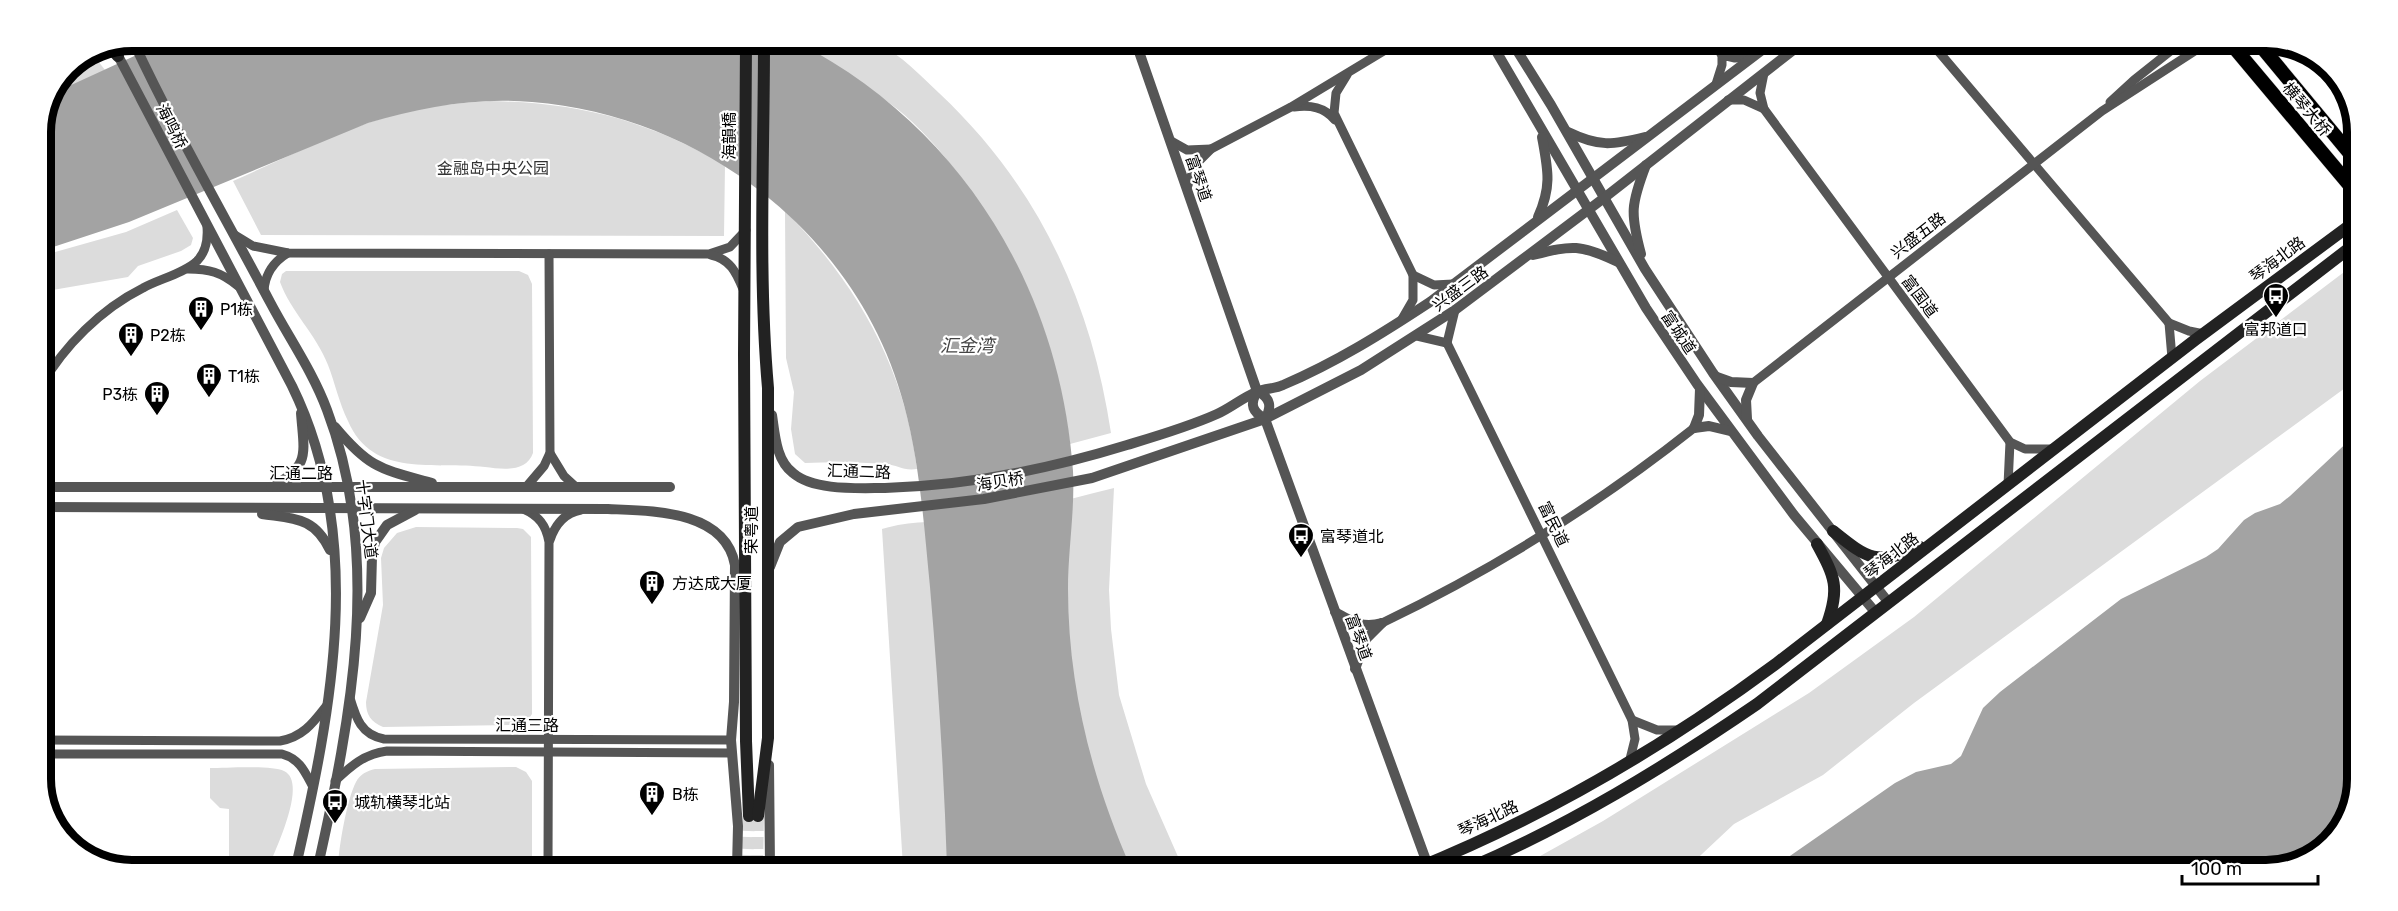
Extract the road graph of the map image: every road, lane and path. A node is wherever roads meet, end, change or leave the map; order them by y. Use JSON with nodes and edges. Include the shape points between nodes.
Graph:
{"nodes":[{"id":1,"x":140,"y":51,"type":"edge"},
{"id":2,"x":746,"y":51,"type":"edge"},
{"id":3,"x":764,"y":51,"type":"edge"},
{"id":4,"x":1139,"y":51,"type":"edge"},
{"id":5,"x":1384,"y":51,"type":"edge"},
{"id":6,"x":1496,"y":51,"type":"edge"},
{"id":7,"x":1517,"y":51,"type":"edge"},
{"id":8,"x":1719,"y":51,"type":"edge"},
{"id":9,"x":1761,"y":51,"type":"edge"},
{"id":10,"x":1792,"y":51,"type":"edge"},
{"id":11,"x":1938,"y":51,"type":"edge"},
{"id":12,"x":2170,"y":51,"type":"edge"},
{"id":13,"x":2195,"y":51,"type":"edge"},
{"id":14,"x":2237,"y":51,"type":"edge"},
{"id":15,"x":2265,"y":51,"type":"edge"},
{"id":16,"x":116,"y":53,"type":"edge"},
{"id":17,"x":1722,"y":55,"type":"junction"},
{"id":18,"x":1753,"y":57,"type":"junction"},
{"id":19,"x":1764,"y":73,"type":"junction"},
{"id":20,"x":1347,"y":75,"type":"junction"},
{"id":21,"x":1716,"y":84,"type":"junction"},
{"id":22,"x":1728,"y":100,"type":"junction"},
{"id":23,"x":1291,"y":107,"type":"junction"},
{"id":24,"x":1764,"y":109,"type":"junction"},
{"id":25,"x":2102,"y":111,"type":"junction"},
{"id":26,"x":1335,"y":120,"type":"junction"},
{"id":27,"x":1540,"y":126,"type":"junction"},
{"id":28,"x":1566,"y":132,"type":"junction"},
{"id":29,"x":1648,"y":136,"type":"junction"},
{"id":30,"x":1171,"y":141,"type":"junction"},
{"id":31,"x":1211,"y":149,"type":"junction"},
{"id":32,"x":2347,"y":150,"type":"edge"},
{"id":33,"x":2035,"y":163,"type":"junction"},
{"id":34,"x":1647,"y":164,"type":"junction"},
{"id":35,"x":1593,"y":178,"type":"junction"},
{"id":36,"x":2347,"y":182,"type":"edge"},
{"id":37,"x":1187,"y":188,"type":"junction"},
{"id":38,"x":1577,"y":190,"type":"junction"},
{"id":39,"x":1604,"y":198,"type":"junction"},
{"id":40,"x":216,"y":202,"type":"joint"},
{"id":41,"x":1588,"y":210,"type":"junction"},
{"id":42,"x":1537,"y":220,"type":"junction"},
{"id":43,"x":207,"y":227,"type":"junction"},
{"id":44,"x":2347,"y":228,"type":"edge"},
{"id":45,"x":746,"y":230,"type":"junction"},
{"id":46,"x":234,"y":234,"type":"junction"},
{"id":47,"x":2328,"y":242,"type":"junction"},
{"id":48,"x":2347,"y":250,"type":"edge"},
{"id":49,"x":288,"y":253,"type":"junction"},
{"id":50,"x":549,"y":254,"type":"junction"},
{"id":51,"x":709,"y":254,"type":"junction"},
{"id":52,"x":1527,"y":256,"type":"junction"},
{"id":53,"x":1619,"y":262,"type":"junction"},
{"id":54,"x":185,"y":269,"type":"junction"},
{"id":55,"x":1645,"y":269,"type":"junction"},
{"id":56,"x":1413,"y":275,"type":"junction"},
{"id":57,"x":1887,"y":278,"type":"junction"},
{"id":58,"x":1457,"y":284,"type":"junction"},
{"id":59,"x":2304,"y":284,"type":"junction"},
{"id":60,"x":239,"y":287,"type":"junction"},
{"id":61,"x":264,"y":291,"type":"junction"},
{"id":62,"x":745,"y":294,"type":"junction"},
{"id":63,"x":1455,"y":310,"type":"junction"},
{"id":64,"x":1401,"y":321,"type":"junction"},
{"id":65,"x":2169,"y":323,"type":"junction"},
{"id":66,"x":2204,"y":334,"type":"junction"},
{"id":67,"x":1417,"y":336,"type":"junction"},
{"id":68,"x":1447,"y":343,"type":"junction"},
{"id":69,"x":2172,"y":358,"type":"junction"},
{"id":70,"x":51,"y":371,"type":"edge"},
{"id":71,"x":1717,"y":377,"type":"junction"},
{"id":72,"x":1753,"y":383,"type":"junction"},
{"id":73,"x":768,"y":388,"type":"junction"},
{"id":74,"x":1700,"y":389,"type":"junction"},
{"id":75,"x":1257,"y":392,"type":"junction"},
{"id":76,"x":300,"y":401,"type":"junction"},
{"id":77,"x":1747,"y":419,"type":"junction"},
{"id":78,"x":1265,"y":420,"type":"junction"},
{"id":79,"x":332,"y":423,"type":"junction"},
{"id":80,"x":1694,"y":428,"type":"junction"},
{"id":81,"x":1730,"y":431,"type":"junction"},
{"id":82,"x":2010,"y":442,"type":"junction"},
{"id":83,"x":2055,"y":449,"type":"junction"},
{"id":84,"x":550,"y":453,"type":"junction"},
{"id":85,"x":1088,"y":458,"type":"joint"},
{"id":86,"x":1092,"y":478,"type":"joint"},
{"id":87,"x":2008,"y":485,"type":"junction"},
{"id":88,"x":526,"y":486,"type":"junction"},
{"id":89,"x":51,"y":487,"type":"edge"},
{"id":90,"x":447,"y":487,"type":"junction"},
{"id":91,"x":576,"y":487,"type":"junction"},
{"id":92,"x":670,"y":487,"type":"dead end"},
{"id":93,"x":268,"y":488,"type":"junction"},
{"id":94,"x":326,"y":488,"type":"junction"},
{"id":95,"x":349,"y":488,"type":"junction"},
{"id":96,"x":909,"y":488,"type":"joint"},
{"id":97,"x":51,"y":507,"type":"edge"},
{"id":98,"x":225,"y":508,"type":"junction"},
{"id":99,"x":329,"y":508,"type":"junction"},
{"id":100,"x":419,"y":508,"type":"junction"},
{"id":101,"x":523,"y":508,"type":"junction"},
{"id":102,"x":351,"y":509,"type":"junction"},
{"id":103,"x":592,"y":509,"type":"junction"},
{"id":104,"x":1833,"y":531,"type":"junction"},
{"id":105,"x":1543,"y":536,"type":"junction"},
{"id":106,"x":1935,"y":541,"type":"junction"},
{"id":107,"x":549,"y":542,"type":"junction"},
{"id":108,"x":1817,"y":544,"type":"junction"},
{"id":109,"x":334,"y":558,"type":"junction"},
{"id":110,"x":768,"y":577,"type":"junction"},
{"id":111,"x":1876,"y":587,"type":"junction"},
{"id":112,"x":1863,"y":597,"type":"junction"},
{"id":113,"x":1888,"y":603,"type":"junction"},
{"id":114,"x":1335,"y":612,"type":"junction"},
{"id":115,"x":1876,"y":613,"type":"junction"},
{"id":116,"x":358,"y":620,"type":"junction"},
{"id":117,"x":1382,"y":623,"type":"junction"},
{"id":118,"x":1826,"y":626,"type":"junction"},
{"id":119,"x":1354,"y":669,"type":"junction"},
{"id":120,"x":349,"y":695,"type":"junction"},
{"id":121,"x":327,"y":705,"type":"junction"},
{"id":122,"x":1632,"y":720,"type":"junction"},
{"id":123,"x":1683,"y":730,"type":"junction"},
{"id":124,"x":768,"y":738,"type":"junction"},
{"id":125,"x":51,"y":740,"type":"edge"},
{"id":126,"x":548,"y":740,"type":"junction"},
{"id":127,"x":731,"y":740,"type":"junction"},
{"id":128,"x":548,"y":752,"type":"junction"},
{"id":129,"x":51,"y":753,"type":"edge"},
{"id":130,"x":732,"y":753,"type":"junction"},
{"id":131,"x":1629,"y":763,"type":"junction"},
{"id":132,"x":335,"y":781,"type":"junction"},
{"id":133,"x":313,"y":787,"type":"junction"},
{"id":134,"x":297,"y":860,"type":"edge"},
{"id":135,"x":319,"y":860,"type":"edge"},
{"id":136,"x":548,"y":860,"type":"edge"},
{"id":137,"x":736,"y":860,"type":"edge"},
{"id":138,"x":770,"y":860,"type":"edge"},
{"id":139,"x":1426,"y":860,"type":"edge"},
{"id":140,"x":1436,"y":860,"type":"edge"},
{"id":141,"x":1485,"y":860,"type":"edge"}],
"edges":[{"from":1,"to":40,"type":"street","name":"海鸣桥"},
{"from":2,"to":45,"type":"main road","name":"海韻橋"},
{"from":3,"to":73,"type":"main road","name":"荣粤道"},
{"from":4,"to":30,"type":"street","name":"富琴道"},
{"from":5,"to":20,"type":"street"},
{"from":6,"to":27,"type":"street","name":"富城道"},
{"from":7,"to":28,"type":"street","name":"富城道"},
{"from":8,"to":17,"type":"street"},
{"from":9,"to":18,"type":"street","name":"兴盛三路"},
{"from":10,"to":19,"type":"street","name":"兴盛三路"},
{"from":11,"to":33,"type":"street"},
{"from":12,"to":25,"type":"street"},
{"from":13,"to":25,"type":"street"},
{"from":14,"to":36,"type":"main road","name":"横琴大桥"},
{"from":15,"to":32,"type":"main road","name":"横琴大桥"},
{"from":16,"to":43,"type":"street","name":"海鸣桥"},
{"from":17,"to":18,"type":"street"},
{"from":17,"to":21,"type":"street"},
{"from":18,"to":21,"type":"street","name":"兴盛三路"},
{"from":19,"to":22,"type":"street","name":"兴盛三路"},
{"from":19,"to":24,"type":"street","via":[[1760,93]]},
{"from":20,"to":23,"type":"street"},
{"from":20,"to":26,"type":"street","via":[[1334,100]]},
{"from":21,"to":29,"type":"street","name":"兴盛三路"},
{"from":22,"to":24,"type":"street","via":[[1743,100]]},
{"from":22,"to":34,"type":"street","name":"兴盛三路"},
{"from":23,"to":26,"type":"street","via":[[1315,107]]},
{"from":23,"to":31,"type":"street"},
{"from":24,"to":57,"type":"street","name":"富国道"},
{"from":25,"to":33,"type":"street","name":"兴盛五路"},
{"from":26,"to":56,"type":"street"},
{"from":27,"to":38,"type":"street","name":"富城道"},
{"from":27,"to":42,"type":"street","via":[[1549,180]]},
{"from":28,"to":29,"type":"street","via":[[1600,144]]},
{"from":28,"to":35,"type":"street","name":"富城道"},
{"from":29,"to":35,"type":"street","name":"兴盛三路"},
{"from":30,"to":31,"type":"street","via":[[1187,150]]},
{"from":30,"to":37,"type":"street","name":"富琴道"},
{"from":31,"to":37,"type":"street","via":[[1195,165]]},
{"from":33,"to":57,"type":"street","name":"兴盛五路"},
{"from":33,"to":65,"type":"street"},
{"from":34,"to":39,"type":"street","name":"兴盛三路"},
{"from":34,"to":55,"type":"street","via":[[1636,191],[1632,216]]},
{"from":35,"to":38,"type":"street","name":"兴盛三路"},
{"from":35,"to":39,"type":"street","name":"富城道"},
{"from":37,"to":75,"type":"street","name":"富琴道"},
{"from":38,"to":41,"type":"street","name":"富城道"},
{"from":38,"to":42,"type":"street","name":"兴盛三路"},
{"from":39,"to":41,"type":"street","name":"兴盛三路"},
{"from":39,"to":55,"type":"street","name":"富城道"},
{"from":40,"to":46,"type":"street","name":"十字门大道"},
{"from":41,"to":52,"type":"street","name":"兴盛三路"},
{"from":41,"to":53,"type":"street","name":"富城道"},
{"from":42,"to":58,"type":"street","name":"兴盛三路"},
{"from":43,"to":54,"type":"street","via":[[204,252]]},
{"from":43,"to":60,"type":"street"},
{"from":44,"to":47,"type":"main road","name":"琴海北路"},
{"from":45,"to":51,"type":"street","via":[[730,247]]},
{"from":45,"to":62,"type":"main road","name":"荣粤道"},
{"from":46,"to":49,"type":"street","via":[[253,246]]},
{"from":46,"to":61,"type":"street","name":"十字门大道"},
{"from":47,"to":59,"type":"main road","via":[[2340,243],[2342,248],[2303,280]]},
{"from":47,"to":66,"type":"main road","name":"琴海北路"},
{"from":48,"to":59,"type":"main road"},
{"from":49,"to":50,"type":"street"},
{"from":49,"to":61,"type":"street","via":[[268,272]]},
{"from":50,"to":51,"type":"street"},
{"from":50,"to":84,"type":"street"},
{"from":51,"to":62,"type":"street","via":[[730,264]]},
{"from":52,"to":53,"type":"street","via":[[1579,247]]},
{"from":52,"to":63,"type":"street","name":"兴盛三路"},
{"from":53,"to":74,"type":"street","name":"富城道"},
{"from":54,"to":60,"type":"street","via":[[214,271]]},
{"from":54,"to":70,"type":"street","via":[[139,289],[96,320]]},
{"from":55,"to":71,"type":"street","name":"富城道"},
{"from":56,"to":58,"type":"street","via":[[1434,285]]},
{"from":56,"to":64,"type":"street","via":[[1413,300]]},
{"from":57,"to":72,"type":"street","name":"兴盛五路"},
{"from":57,"to":82,"type":"street","name":"富国道"},
{"from":58,"to":64,"type":"street","name":"兴盛三路"},
{"from":59,"to":113,"type":"main road"},
{"from":60,"to":76,"type":"street"},
{"from":61,"to":79,"type":"street","name":"十字门大道","via":[[312,376]]},
{"from":62,"to":124,"type":"main road","name":"荣粤道","via":[[746,741],[754,816]]},
{"from":63,"to":67,"type":"street","name":"兴盛三路"},
{"from":63,"to":68,"type":"street"},
{"from":64,"to":75,"type":"street","name":"兴盛三路","via":[[1281,386]]},
{"from":65,"to":66,"type":"street"},
{"from":65,"to":69,"type":"street"},
{"from":66,"to":69,"type":"main road","name":"琴海北路"},
{"from":67,"to":68,"type":"street"},
{"from":67,"to":78,"type":"street","name":"兴盛三路"},
{"from":68,"to":105,"type":"street","name":"富民道"},
{"from":69,"to":83,"type":"main road","name":"琴海北路"},
{"from":71,"to":72,"type":"street"},
{"from":71,"to":77,"type":"street","name":"富城道"},
{"from":72,"to":77,"type":"street","via":[[1746,400]]},
{"from":73,"to":96,"type":"street","name":"汇通二路","via":[[780,456],[792,473],[803,480],[849,488]]},
{"from":73,"to":110,"type":"main road","name":"荣粤道"},
{"from":74,"to":80,"type":"street"},
{"from":74,"to":81,"type":"street","name":"富城道"},
{"from":75,"to":78,"type":"street","via":[[1252,406]]},
{"from":75,"to":78,"type":"street","via":[[1270,404]]},
{"from":75,"to":85,"type":"street","name":"兴盛三路","via":[[1218,414]]},
{"from":76,"to":93,"type":"street","via":[[304,449],[301,462],[288,478]]},
{"from":76,"to":94,"type":"street"},
{"from":77,"to":104,"type":"street","name":"富城道"},
{"from":78,"to":86,"type":"street","name":"兴盛三路"},
{"from":78,"to":114,"type":"street","name":"富琴道"},
{"from":79,"to":90,"type":"street","via":[[373,465]]},
{"from":79,"to":95,"type":"street","name":"十字门大道"},
{"from":80,"to":81,"type":"street","via":[[1716,426]]},
{"from":80,"to":105,"type":"street"},
{"from":81,"to":108,"type":"street","name":"富城道"},
{"from":82,"to":83,"type":"street","via":[[2025,449]]},
{"from":82,"to":87,"type":"street"},
{"from":83,"to":87,"type":"main road","name":"琴海北路"},
{"from":84,"to":88,"type":"street"},
{"from":84,"to":91,"type":"street"},
{"from":85,"to":96,"type":"street","name":"海贝桥"},
{"from":86,"to":110,"type":"street","name":"海贝桥","via":[[1020,493],[854,514],[798,527],[780,542]]},
{"from":87,"to":106,"type":"main road","name":"琴海北路"},
{"from":88,"to":90,"type":"street","name":"汇通二路"},
{"from":88,"to":91,"type":"street","name":"汇通二路"},
{"from":89,"to":93,"type":"street","name":"汇通二路"},
{"from":90,"to":95,"type":"street","name":"汇通二路"},
{"from":91,"to":92,"type":"street","name":"汇通二路"},
{"from":93,"to":94,"type":"street","name":"汇通二路"},
{"from":94,"to":95,"type":"street","name":"汇通二路"},
{"from":94,"to":99,"type":"street"},
{"from":95,"to":102,"type":"street","name":"十字门大道"},
{"from":97,"to":98,"type":"street"},
{"from":98,"to":99,"type":"street"},
{"from":98,"to":109,"type":"street","via":[[308,523],[321,534]]},
{"from":99,"to":102,"type":"street"},
{"from":99,"to":109,"type":"street"},
{"from":100,"to":101,"type":"street"},
{"from":100,"to":102,"type":"street"},
{"from":100,"to":116,"type":"street","via":[[393,521],[378,536],[373,549],[371,593]]},
{"from":101,"to":103,"type":"street"},
{"from":101,"to":107,"type":"street","via":[[541,521]]},
{"from":102,"to":116,"type":"street","name":"十字门大道","via":[[358,564]]},
{"from":103,"to":107,"type":"street","via":[[577,510],[564,517]]},
{"from":103,"to":127,"type":"street","name":"荣粤道","via":[[662,511],[717,531],[726,540],[735,565]]},
{"from":104,"to":106,"type":"main road","via":[[1856,550],[1876,558],[1898,556]]},
{"from":104,"to":111,"type":"street","name":"富城道"},
{"from":105,"to":117,"type":"street"},
{"from":105,"to":122,"type":"street","name":"富民道"},
{"from":106,"to":111,"type":"main road","name":"琴海北路"},
{"from":107,"to":126,"type":"street"},
{"from":108,"to":112,"type":"street","name":"富城道"},
{"from":108,"to":118,"type":"main road","via":[[1832,570],[1835,584]]},
{"from":109,"to":121,"type":"street","via":[[336,628]]},
{"from":110,"to":124,"type":"main road","name":"荣粤道"},
{"from":111,"to":112,"type":"main road","name":"琴海北路"},
{"from":111,"to":113,"type":"street","name":"富城道"},
{"from":112,"to":115,"type":"street","name":"富城道"},
{"from":112,"to":118,"type":"main road","name":"琴海北路"},
{"from":113,"to":115,"type":"main road"},
{"from":114,"to":117,"type":"street","via":[[1358,625]]},
{"from":114,"to":119,"type":"street","name":"富琴道"},
{"from":115,"to":141,"type":"main road","via":[[1689,750],[1583,812]]},
{"from":116,"to":120,"type":"street","name":"十字门大道"},
{"from":117,"to":119,"type":"street","via":[[1366,639]]},
{"from":118,"to":123,"type":"main road","name":"琴海北路"},
{"from":119,"to":139,"type":"street","name":"富琴道"},
{"from":120,"to":126,"type":"street","name":"汇通三路","via":[[358,723],[378,738]]},
{"from":120,"to":132,"type":"street","name":"十字门大道"},
{"from":121,"to":125,"type":"street","via":[[307,730],[280,741]]},
{"from":121,"to":133,"type":"street"},
{"from":122,"to":123,"type":"street","via":[[1657,730]]},
{"from":122,"to":131,"type":"street","via":[[1635,739]]},
{"from":123,"to":131,"type":"main road","name":"琴海北路"},
{"from":124,"to":138,"type":"street","name":"荣粤道"},
{"from":126,"to":127,"type":"street","name":"汇通三路"},
{"from":126,"to":128,"type":"street"},
{"from":127,"to":130,"type":"street","name":"荣粤道"},
{"from":128,"to":130,"type":"street","name":"汇通三路"},
{"from":128,"to":132,"type":"street","name":"汇通三路","via":[[379,752],[359,759]]},
{"from":128,"to":136,"type":"street"},
{"from":129,"to":133,"type":"street","via":[[282,754],[301,765]]},
{"from":130,"to":137,"type":"street","name":"荣粤道","via":[[738,826]]},
{"from":131,"to":140,"type":"main road","name":"琴海北路","via":[[1538,813]]},
{"from":132,"to":135,"type":"street","name":"十字门大道"},
{"from":133,"to":134,"type":"street"}]}
